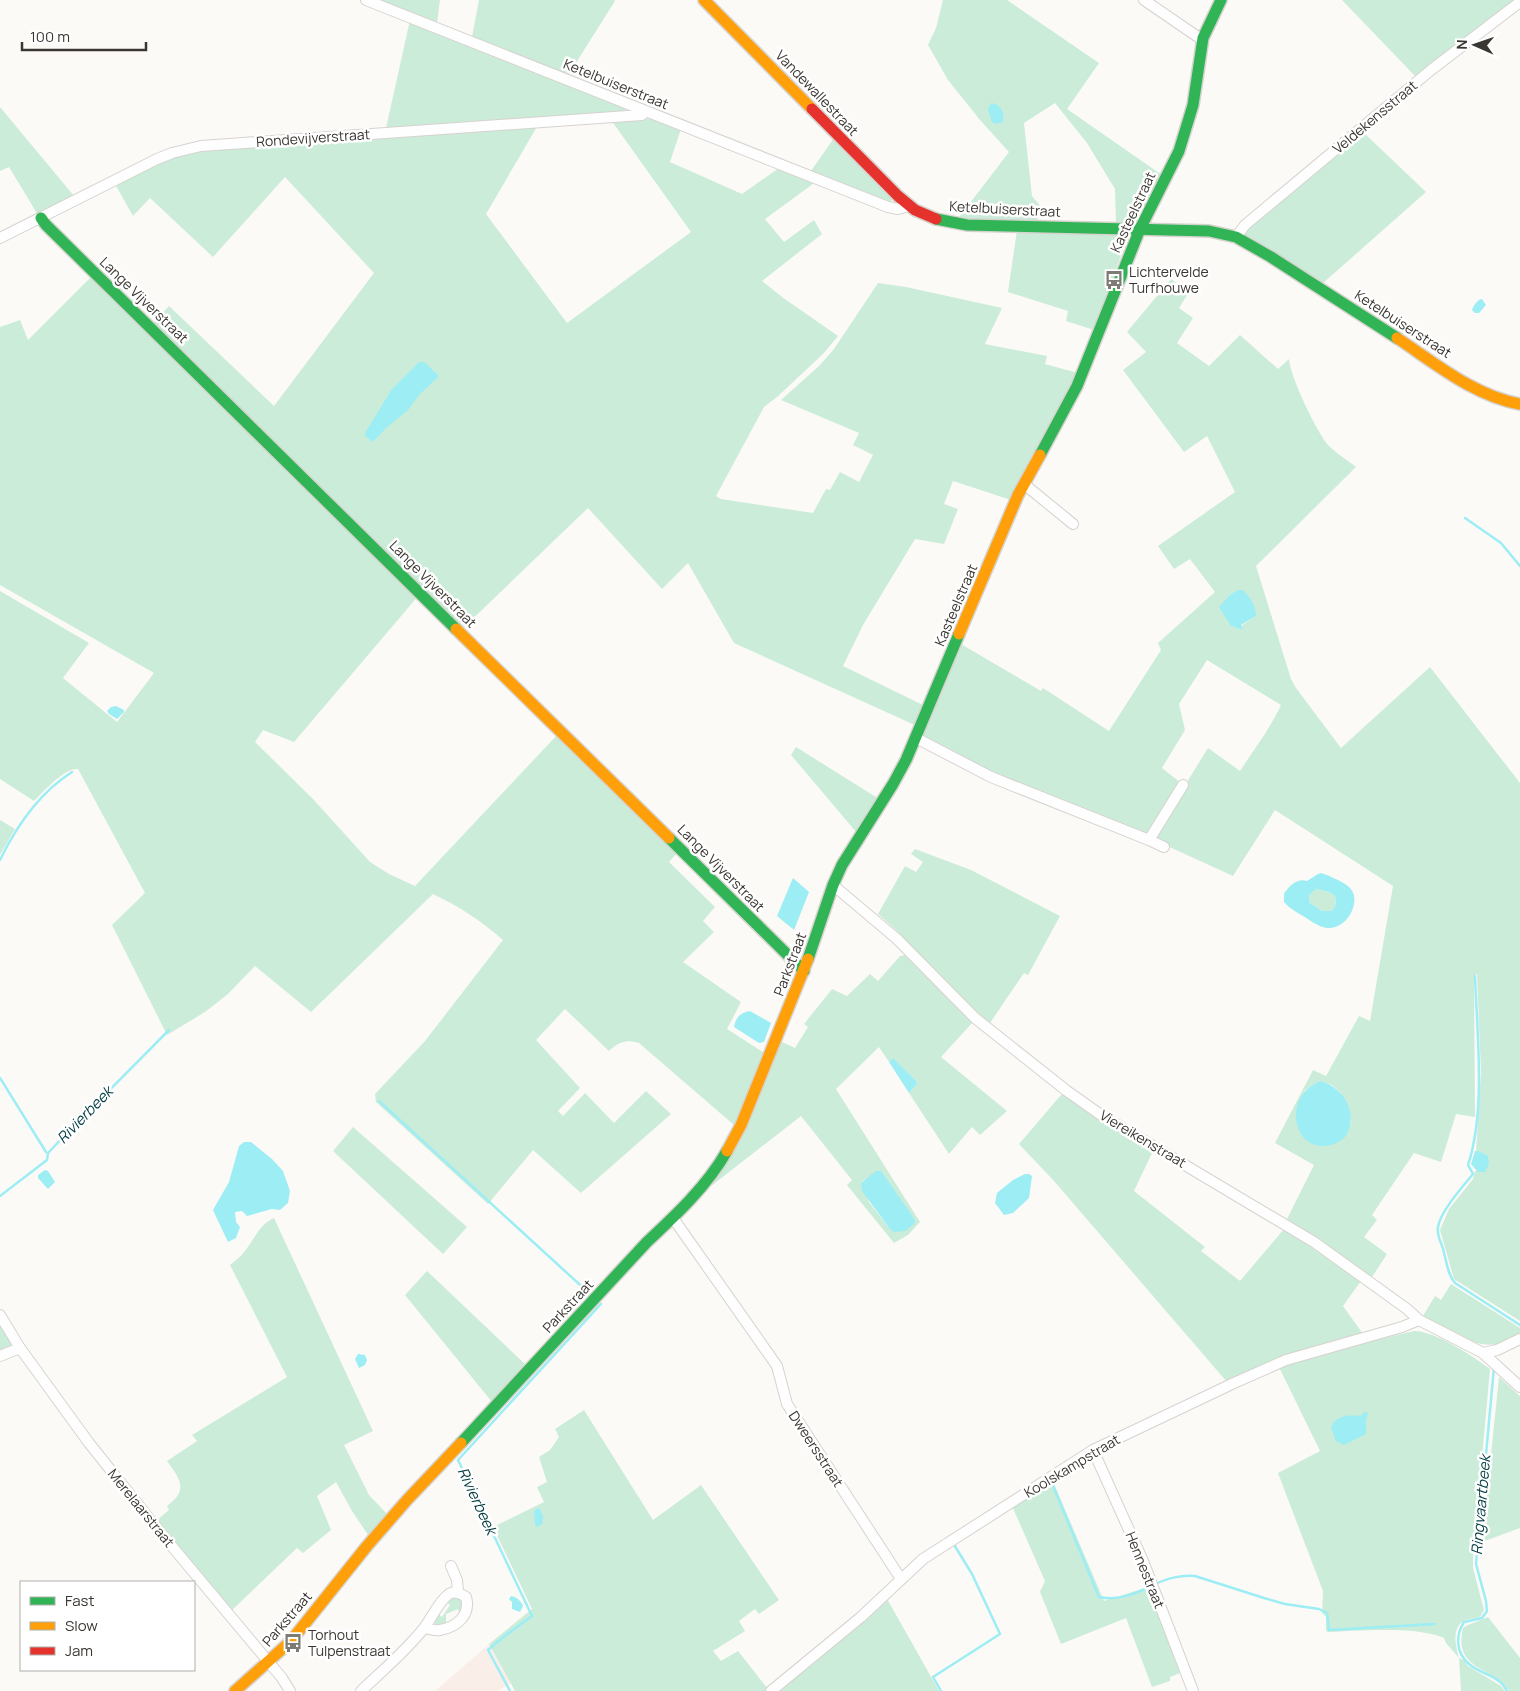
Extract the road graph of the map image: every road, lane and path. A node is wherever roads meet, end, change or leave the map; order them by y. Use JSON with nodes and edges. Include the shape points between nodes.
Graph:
{"nodes":[{"id":1,"x":366,"y":0,"type":"edge"},
{"id":2,"x":704,"y":0,"type":"edge"},
{"id":3,"x":1144,"y":0,"type":"edge"},
{"id":4,"x":1220,"y":0,"type":"edge"},
{"id":5,"x":1520,"y":2,"type":"edge"},
{"id":6,"x":1203,"y":38,"type":"junction"},
{"id":7,"x":645,"y":112,"type":"junction"},
{"id":8,"x":909,"y":206,"type":"junction"},
{"id":9,"x":41,"y":218,"type":"junction"},
{"id":10,"x":1140,"y":229,"type":"junction"},
{"id":11,"x":1236,"y":237,"type":"junction"},
{"id":12,"x":0,"y":238,"type":"edge"},
{"id":13,"x":1520,"y":404,"type":"edge"},
{"id":14,"x":1024,"y":484,"type":"junction"},
{"id":15,"x":1073,"y":524,"type":"dead end"},
{"id":16,"x":916,"y":738,"type":"junction"},
{"id":17,"x":1183,"y":785,"type":"dead end"},
{"id":18,"x":1149,"y":840,"type":"junction"},
{"id":19,"x":1164,"y":848,"type":"dead end"},
{"id":20,"x":833,"y":885,"type":"junction"},
{"id":21,"x":804,"y":970,"type":"junction"},
{"id":22,"x":673,"y":1218,"type":"junction"},
{"id":23,"x":0,"y":1315,"type":"edge"},
{"id":24,"x":1419,"y":1320,"type":"junction"},
{"id":25,"x":1520,"y":1339,"type":"edge"},
{"id":26,"x":20,"y":1348,"type":"junction"},
{"id":27,"x":1483,"y":1353,"type":"junction"},
{"id":28,"x":0,"y":1356,"type":"edge"},
{"id":29,"x":1520,"y":1387,"type":"edge"},
{"id":30,"x":1093,"y":1450,"type":"junction"},
{"id":31,"x":451,"y":1566,"type":"dead end"},
{"id":32,"x":900,"y":1579,"type":"junction"},
{"id":33,"x":458,"y":1593,"type":"junction"},
{"id":34,"x":424,"y":1628,"type":"junction"},
{"id":35,"x":268,"y":1662,"type":"junction"},
{"id":36,"x":235,"y":1691,"type":"edge"},
{"id":37,"x":290,"y":1691,"type":"edge"},
{"id":38,"x":360,"y":1691,"type":"edge"},
{"id":39,"x":771,"y":1691,"type":"edge"},
{"id":40,"x":1192,"y":1691,"type":"edge"}],
"edges":[{"from":1,"to":7,"type":"street","name":"Ketelbuiserstraat"},
{"from":2,"to":8,"type":"street","name":"Vandewallestraat"},
{"from":3,"to":6,"type":"street"},
{"from":4,"to":6,"type":"street","name":"Kasteelstraat"},
{"from":5,"to":11,"type":"street","name":"Veldekensstraat","via":[[1431,70],[1245,225]]},
{"from":6,"to":10,"type":"street","name":"Kasteelstraat","via":[[1193,105],[1185,134]]},
{"from":7,"to":8,"type":"street","name":"Ketelbuiserstraat","via":[[888,208]]},
{"from":7,"to":9,"type":"street","name":"Rondevijverstraat","via":[[642,115],[201,146],[157,158]]},
{"from":8,"to":10,"type":"street","name":"Ketelbuiserstraat","via":[[936,220],[967,225]]},
{"from":9,"to":12,"type":"street","name":"Rondevijverstraat"},
{"from":9,"to":21,"type":"street","name":"Lange Vijverstraat"},
{"from":10,"to":11,"type":"street","name":"Ketelbuiserstraat","via":[[1209,232]]},
{"from":10,"to":14,"type":"street","name":"Kasteelstraat","via":[[1077,386]]},
{"from":11,"to":13,"type":"street","name":"Ketelbuiserstraat","via":[[1480,392]]},
{"from":14,"to":15,"type":"street"},
{"from":14,"to":16,"type":"street","name":"Kasteelstraat"},
{"from":16,"to":18,"type":"street","via":[[991,777]]},
{"from":16,"to":20,"type":"street","name":"Kasteelstraat","via":[[894,784],[842,865]]},
{"from":17,"to":18,"type":"street"},
{"from":18,"to":19,"type":"street"},
{"from":20,"to":21,"type":"street","name":"Parkstraat"},
{"from":20,"to":24,"type":"street","name":"Viereikenstraat","via":[[897,939],[975,1018],[1067,1091],[1101,1115],[1314,1242]]},
{"from":21,"to":22,"type":"street","name":"Parkstraat","via":[[742,1125],[701,1188]]},
{"from":22,"to":32,"type":"street","name":"Dweersstraat","via":[[777,1366],[787,1404]]},
{"from":22,"to":35,"type":"street","name":"Parkstraat","via":[[646,1242],[406,1500],[291,1640]]},
{"from":23,"to":26,"type":"street","name":"Merelaarstraat"},
{"from":24,"to":27,"type":"street","name":"Viereikenstraat"},
{"from":24,"to":30,"type":"street","name":"Koolskampstraat","via":[[1286,1360]]},
{"from":25,"to":27,"type":"street"},
{"from":26,"to":28,"type":"street"},
{"from":26,"to":35,"type":"street","name":"Merelaarstraat","via":[[148,1518]]},
{"from":27,"to":29,"type":"street","name":"Viereikenstraat"},
{"from":30,"to":32,"type":"street","name":"Koolskampstraat","via":[[923,1560]]},
{"from":30,"to":40,"type":"street","name":"Hennestraat","via":[[1143,1561]]},
{"from":31,"to":33,"type":"street"},
{"from":32,"to":39,"type":"street","name":"Koolskampstraat"},
{"from":33,"to":34,"type":"street","via":[[449,1594]]},
{"from":33,"to":34,"type":"street","via":[[466,1597],[468,1605],[462,1619],[439,1631]]},
{"from":34,"to":38,"type":"street"},
{"from":35,"to":36,"type":"street","name":"Parkstraat"},
{"from":35,"to":37,"type":"street","name":"Merelaarstraat"}]}
